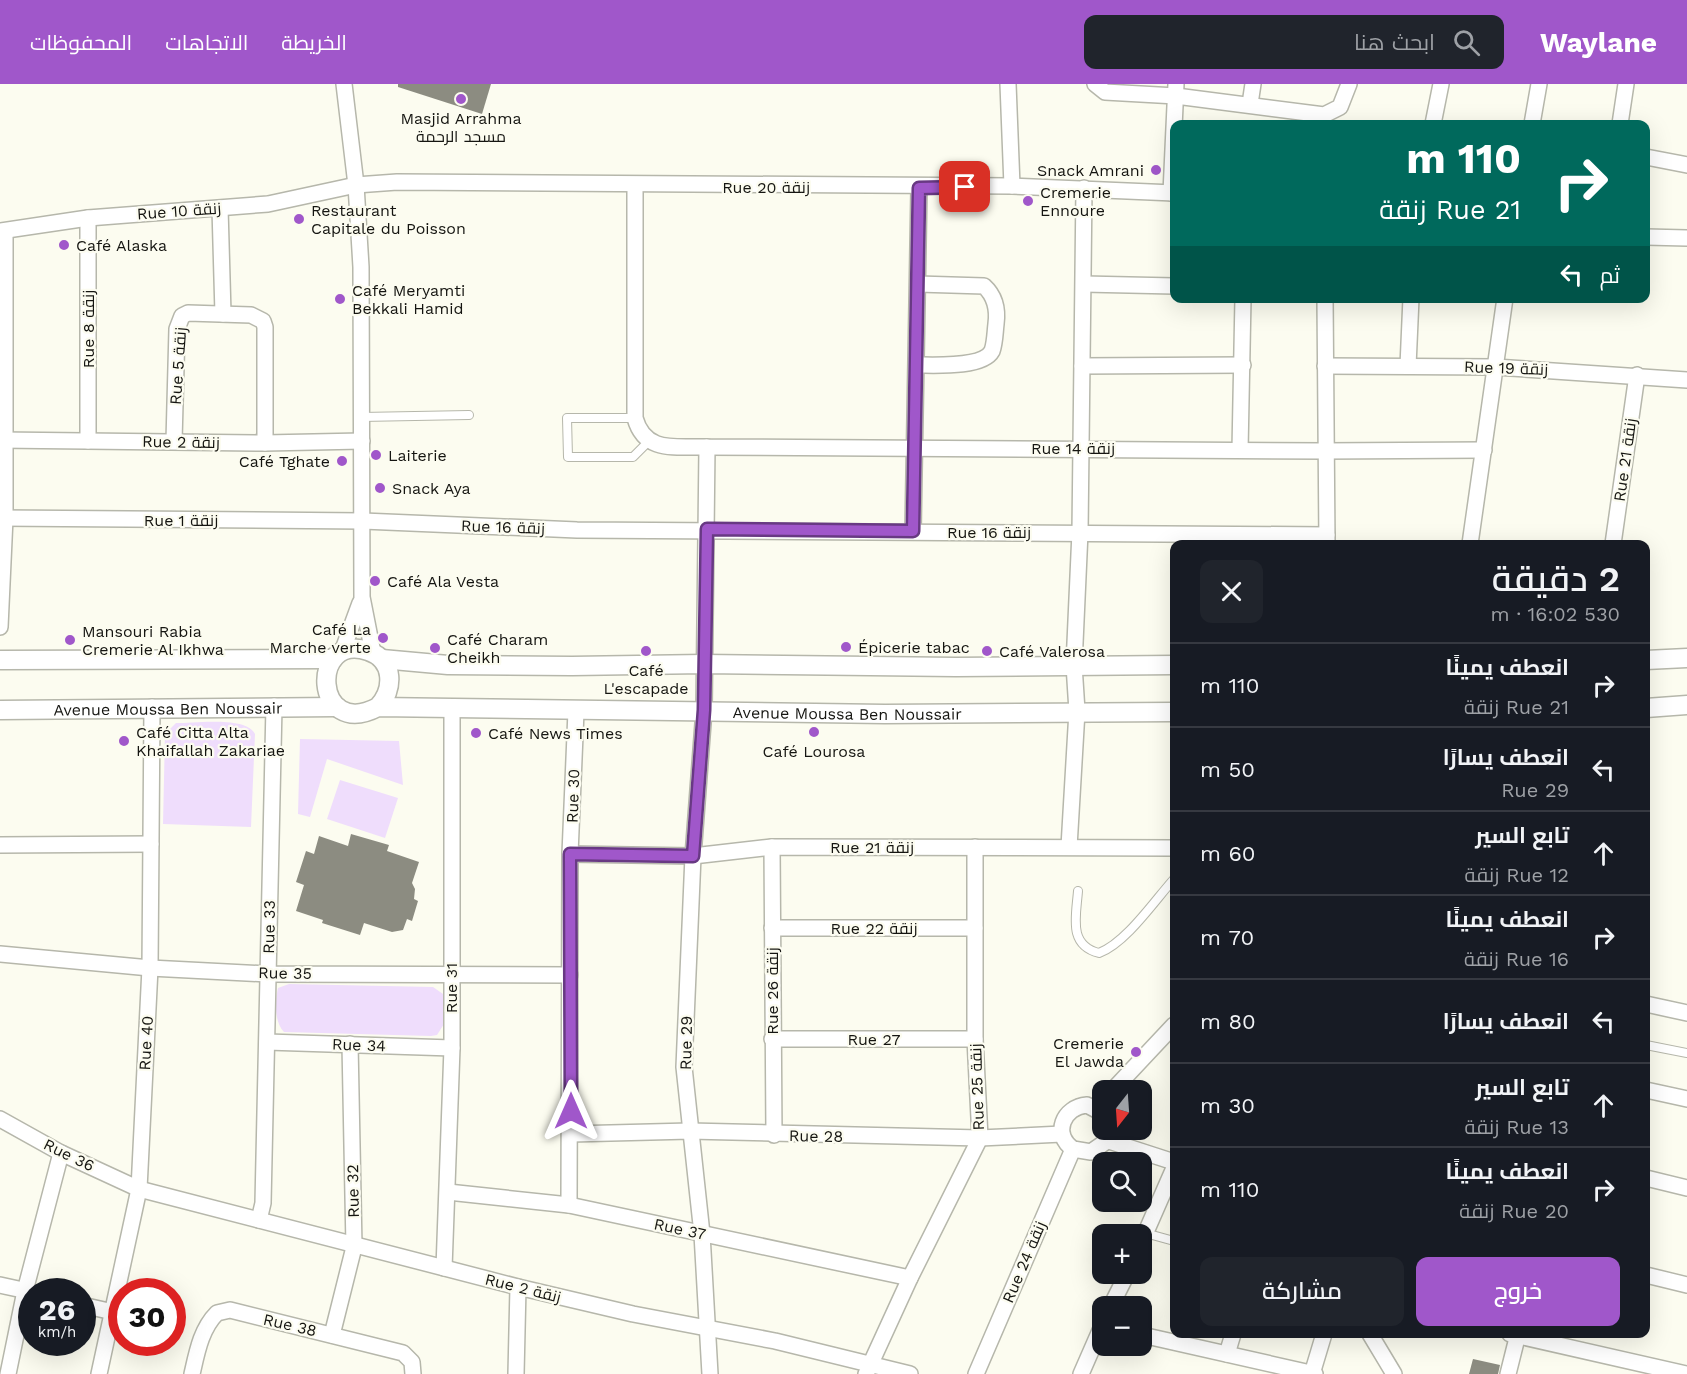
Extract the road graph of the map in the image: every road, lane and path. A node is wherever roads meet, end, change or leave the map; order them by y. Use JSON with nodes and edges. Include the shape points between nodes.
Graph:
{"nodes":[{"id":1,"x":344,"y":84,"type":"edge"},
{"id":2,"x":1008,"y":84,"type":"edge"},
{"id":3,"x":1095,"y":84,"type":"edge"},
{"id":4,"x":1253,"y":84,"type":"edge"},
{"id":5,"x":1349,"y":84,"type":"edge"},
{"id":6,"x":1441,"y":84,"type":"edge"},
{"id":7,"x":1539,"y":84,"type":"edge"},
{"id":8,"x":1626,"y":84,"type":"edge"},
{"id":9,"x":1176,"y":90,"type":"edge"},
{"id":10,"x":1250,"y":104,"type":"junction"},
{"id":11,"x":1175,"y":120,"type":"edge"},
{"id":12,"x":1434,"y":120,"type":"edge"},
{"id":13,"x":1533,"y":120,"type":"edge"},
{"id":14,"x":1621,"y":120,"type":"edge"},
{"id":15,"x":1650,"y":158,"type":"edge"},
{"id":16,"x":1687,"y":165,"type":"edge"},
{"id":17,"x":356,"y":185,"type":"junction"},
{"id":18,"x":635,"y":186,"type":"junction"},
{"id":19,"x":1012,"y":186,"type":"junction"},
{"id":20,"x":919,"y":188,"type":"junction"},
{"id":21,"x":1084,"y":188,"type":"junction"},
{"id":22,"x":1170,"y":193,"type":"edge"},
{"id":23,"x":220,"y":208,"type":"junction"},
{"id":24,"x":88,"y":218,"type":"junction"},
{"id":25,"x":3,"y":231,"type":"edge"},
{"id":26,"x":1686,"y":233,"type":"edge"},
{"id":27,"x":1650,"y":237,"type":"edge"},
{"id":28,"x":918,"y":284,"type":"junction"},
{"id":29,"x":1084,"y":284,"type":"junction"},
{"id":30,"x":1170,"y":286,"type":"edge"},
{"id":31,"x":1243,"y":303,"type":"edge"},
{"id":32,"x":1325,"y":303,"type":"edge"},
{"id":33,"x":1411,"y":303,"type":"edge"},
{"id":34,"x":1504,"y":303,"type":"edge"},
{"id":35,"x":223,"y":314,"type":"junction"},
{"id":36,"x":917,"y":365,"type":"junction"},
{"id":37,"x":1243,"y":365,"type":"junction"},
{"id":38,"x":1082,"y":366,"type":"junction"},
{"id":39,"x":1325,"y":366,"type":"junction"},
{"id":40,"x":1408,"y":366,"type":"junction"},
{"id":41,"x":1495,"y":367,"type":"junction"},
{"id":42,"x":1637,"y":375,"type":"junction"},
{"id":43,"x":1687,"y":380,"type":"edge"},
{"id":44,"x":469,"y":415,"type":"dead end"},
{"id":45,"x":362,"y":417,"type":"junction"},
{"id":46,"x":635,"y":418,"type":"junction"},
{"id":47,"x":2,"y":440,"type":"edge"},
{"id":48,"x":88,"y":441,"type":"junction"},
{"id":49,"x":174,"y":441,"type":"junction"},
{"id":50,"x":362,"y":441,"type":"junction"},
{"id":51,"x":265,"y":443,"type":"junction"},
{"id":52,"x":656,"y":443,"type":"junction"},
{"id":53,"x":707,"y":447,"type":"junction"},
{"id":54,"x":916,"y":448,"type":"junction"},
{"id":55,"x":1081,"y":448,"type":"junction"},
{"id":56,"x":1240,"y":450,"type":"junction"},
{"id":57,"x":1484,"y":450,"type":"junction"},
{"id":58,"x":1324,"y":451,"type":"junction"},
{"id":59,"x":2,"y":518,"type":"edge"},
{"id":60,"x":363,"y":521,"type":"junction"},
{"id":61,"x":707,"y":529,"type":"junction"},
{"id":62,"x":913,"y":531,"type":"junction"},
{"id":63,"x":1080,"y":532,"type":"junction"},
{"id":64,"x":1327,"y":540,"type":"edge"},
{"id":65,"x":1471,"y":540,"type":"edge"},
{"id":66,"x":1614,"y":540,"type":"edge"},
{"id":67,"x":362,"y":597,"type":"junction"},
{"id":68,"x":0,"y":627,"type":"edge"},
{"id":69,"x":338,"y":656,"type":"junction"},
{"id":70,"x":377,"y":656,"type":"junction"},
{"id":71,"x":1687,"y":658,"type":"edge"},
{"id":72,"x":0,"y":660,"type":"edge"},
{"id":73,"x":1650,"y":660,"type":"edge"},
{"id":74,"x":704,"y":664,"type":"junction"},
{"id":75,"x":1074,"y":665,"type":"junction"},
{"id":76,"x":1170,"y":665,"type":"edge"},
{"id":77,"x":1687,"y":705,"type":"edge"},
{"id":78,"x":274,"y":706,"type":"junction"},
{"id":79,"x":152,"y":707,"type":"junction"},
{"id":80,"x":337,"y":707,"type":"junction"},
{"id":81,"x":378,"y":707,"type":"junction"},
{"id":82,"x":452,"y":708,"type":"junction"},
{"id":83,"x":1650,"y":708,"type":"edge"},
{"id":84,"x":0,"y":710,"type":"edge"},
{"id":85,"x":704,"y":710,"type":"junction"},
{"id":86,"x":576,"y":711,"type":"junction"},
{"id":87,"x":1077,"y":711,"type":"junction"},
{"id":88,"x":1170,"y":712,"type":"edge"},
{"id":89,"x":151,"y":844,"type":"junction"},
{"id":90,"x":0,"y":845,"type":"edge"},
{"id":91,"x":772,"y":847,"type":"junction"},
{"id":92,"x":975,"y":847,"type":"junction"},
{"id":93,"x":1069,"y":847,"type":"junction"},
{"id":94,"x":1170,"y":848,"type":"edge"},
{"id":95,"x":570,"y":854,"type":"junction"},
{"id":96,"x":693,"y":856,"type":"junction"},
{"id":97,"x":1170,"y":883,"type":"edge"},
{"id":98,"x":1078,"y":891,"type":"dead end"},
{"id":99,"x":772,"y":928,"type":"junction"},
{"id":100,"x":975,"y":928,"type":"junction"},
{"id":101,"x":0,"y":954,"type":"edge"},
{"id":102,"x":150,"y":968,"type":"junction"},
{"id":103,"x":268,"y":974,"type":"junction"},
{"id":104,"x":451,"y":975,"type":"junction"},
{"id":105,"x":570,"y":975,"type":"junction"},
{"id":106,"x":1650,"y":1005,"type":"edge"},
{"id":107,"x":1687,"y":1013,"type":"edge"},
{"id":108,"x":1170,"y":1029,"type":"edge"},
{"id":109,"x":772,"y":1039,"type":"junction"},
{"id":110,"x":975,"y":1039,"type":"junction"},
{"id":111,"x":267,"y":1042,"type":"junction"},
{"id":112,"x":350,"y":1044,"type":"junction"},
{"id":113,"x":1650,"y":1046,"type":"edge"},
{"id":114,"x":452,"y":1048,"type":"junction"},
{"id":115,"x":1687,"y":1053,"type":"edge"},
{"id":116,"x":1122,"y":1080,"type":"edge"},
{"id":117,"x":1650,"y":1091,"type":"edge"},
{"id":118,"x":1687,"y":1099,"type":"edge"},
{"id":119,"x":1092,"y":1107,"type":"edge"},
{"id":120,"x":0,"y":1119,"type":"edge"},
{"id":121,"x":690,"y":1131,"type":"junction"},
{"id":122,"x":571,"y":1134,"type":"junction"},
{"id":123,"x":1062,"y":1134,"type":"junction"},
{"id":124,"x":774,"y":1135,"type":"junction"},
{"id":125,"x":980,"y":1138,"type":"junction"},
{"id":126,"x":1102,"y":1140,"type":"edge"},
{"id":127,"x":1119,"y":1140,"type":"edge"},
{"id":128,"x":1073,"y":1149,"type":"junction"},
{"id":129,"x":61,"y":1153,"type":"junction"},
{"id":130,"x":1170,"y":1160,"type":"edge"},
{"id":131,"x":1650,"y":1179,"type":"edge"},
{"id":132,"x":1687,"y":1188,"type":"edge"},
{"id":133,"x":139,"y":1189,"type":"junction"},
{"id":134,"x":448,"y":1192,"type":"junction"},
{"id":135,"x":1169,"y":1193,"type":"edge"},
{"id":136,"x":569,"y":1205,"type":"junction"},
{"id":137,"x":259,"y":1220,"type":"junction"},
{"id":138,"x":1151,"y":1224,"type":"edge"},
{"id":139,"x":702,"y":1234,"type":"junction"},
{"id":140,"x":1152,"y":1238,"type":"edge"},
{"id":141,"x":1170,"y":1240,"type":"edge"},
{"id":142,"x":354,"y":1247,"type":"junction"},
{"id":143,"x":444,"y":1268,"type":"junction"},
{"id":144,"x":1650,"y":1276,"type":"edge"},
{"id":145,"x":31,"y":1278,"type":"edge"},
{"id":146,"x":120,"y":1278,"type":"edge"},
{"id":147,"x":910,"y":1278,"type":"junction"},
{"id":148,"x":0,"y":1285,"type":"edge"},
{"id":149,"x":1687,"y":1285,"type":"edge"},
{"id":150,"x":518,"y":1287,"type":"junction"},
{"id":151,"x":18,"y":1290,"type":"edge"},
{"id":152,"x":709,"y":1327,"type":"junction"},
{"id":153,"x":18,"y":1333,"type":"edge"},
{"id":154,"x":108,"y":1334,"type":"edge"},
{"id":155,"x":332,"y":1335,"type":"junction"},
{"id":156,"x":1152,"y":1337,"type":"edge"},
{"id":157,"x":1232,"y":1338,"type":"edge"},
{"id":158,"x":1323,"y":1338,"type":"edge"},
{"id":159,"x":1372,"y":1338,"type":"edge"},
{"id":160,"x":1514,"y":1338,"type":"edge"},
{"id":161,"x":1532,"y":1338,"type":"edge"},
{"id":162,"x":1092,"y":1349,"type":"edge"},
{"id":163,"x":1227,"y":1354,"type":"junction"},
{"id":164,"x":868,"y":1369,"type":"edge"},
{"id":165,"x":8,"y":1374,"type":"edge"},
{"id":166,"x":99,"y":1374,"type":"edge"},
{"id":167,"x":192,"y":1374,"type":"edge"},
{"id":168,"x":413,"y":1374,"type":"edge"},
{"id":169,"x":516,"y":1374,"type":"edge"},
{"id":170,"x":710,"y":1374,"type":"edge"},
{"id":171,"x":910,"y":1374,"type":"edge"},
{"id":172,"x":976,"y":1374,"type":"edge"},
{"id":173,"x":1081,"y":1374,"type":"edge"},
{"id":174,"x":1313,"y":1374,"type":"edge"},
{"id":175,"x":1394,"y":1374,"type":"edge"},
{"id":176,"x":1508,"y":1374,"type":"edge"},
{"id":177,"x":1686,"y":1374,"type":"edge"}],
"edges":[{"from":1,"to":17,"type":"street"},
{"from":2,"to":19,"type":"street"},
{"from":3,"to":9,"type":"street","via":[[1105,92]]},
{"from":4,"to":10,"type":"street"},
{"from":5,"to":10,"type":"street","via":[[1346,100],[1324,115]]},
{"from":6,"to":12,"type":"street"},
{"from":7,"to":13,"type":"street"},
{"from":8,"to":14,"type":"street"},
{"from":9,"to":10,"type":"street"},
{"from":9,"to":11,"type":"street"},
{"from":15,"to":16,"type":"street"},
{"from":17,"to":18,"type":"street","name":"Rue 20 زنقة","via":[[397,182]]},
{"from":17,"to":23,"type":"street","name":"Rue 10 زنقة","via":[[276,202]]},
{"from":17,"to":45,"type":"street"},
{"from":18,"to":20,"type":"street","name":"Rue 20 زنقة"},
{"from":18,"to":46,"type":"street"},
{"from":19,"to":20,"type":"street","name":"Rue 20 زنقة"},
{"from":19,"to":21,"type":"street","name":"Rue 20 زنقة"},
{"from":20,"to":28,"type":"street"},
{"from":21,"to":22,"type":"street","name":"Rue 20 زنقة"},
{"from":21,"to":29,"type":"street"},
{"from":23,"to":24,"type":"street","name":"Rue 10 زنقة"},
{"from":23,"to":35,"type":"street"},
{"from":24,"to":25,"type":"street","name":"Rue 10 زنقة"},
{"from":24,"to":48,"type":"street","name":"Rue 8 زنقة"},
{"from":25,"to":47,"type":"street"},
{"from":26,"to":27,"type":"street"},
{"from":28,"to":36,"type":"street"},
{"from":28,"to":36,"type":"street","via":[[984,286],[995,299],[997,317],[993,350],[988,357],[974,363]]},
{"from":29,"to":30,"type":"street"},
{"from":29,"to":38,"type":"street"},
{"from":31,"to":37,"type":"street"},
{"from":32,"to":39,"type":"street"},
{"from":33,"to":40,"type":"street"},
{"from":34,"to":41,"type":"street"},
{"from":35,"to":49,"type":"street","name":"Rue 5 زنقة","via":[[188,314],[179,322]]},
{"from":35,"to":51,"type":"street","name":"Rue 5 زنقة","via":[[257,316],[265,327]]},
{"from":36,"to":54,"type":"street"},
{"from":37,"to":38,"type":"street"},
{"from":37,"to":56,"type":"street"},
{"from":38,"to":55,"type":"street"},
{"from":39,"to":40,"type":"street","name":"Rue 19 زنقة"},
{"from":39,"to":58,"type":"street"},
{"from":40,"to":41,"type":"street","name":"Rue 19 زنقة"},
{"from":41,"to":42,"type":"street","name":"Rue 19 زنقة"},
{"from":41,"to":57,"type":"street"},
{"from":42,"to":43,"type":"street","name":"Rue 19 زنقة"},
{"from":42,"to":66,"type":"street","name":"Rue 21 زنقة"},
{"from":44,"to":45,"type":"lane"},
{"from":45,"to":50,"type":"street"},
{"from":46,"to":52,"type":"street","via":[[639,434]]},
{"from":46,"to":52,"type":"lane","via":[[567,418],[568,458],[633,457]]},
{"from":47,"to":48,"type":"street","name":"Rue 2 زنقة"},
{"from":47,"to":59,"type":"street"},
{"from":48,"to":49,"type":"street","name":"Rue 2 زنقة"},
{"from":49,"to":51,"type":"street","name":"Rue 2 زنقة"},
{"from":50,"to":51,"type":"street","name":"Rue 2 زنقة"},
{"from":50,"to":60,"type":"street"},
{"from":52,"to":53,"type":"street","name":"Rue 14 زنقة"},
{"from":53,"to":54,"type":"street","name":"Rue 14 زنقة"},
{"from":53,"to":61,"type":"street","name":"Rue 29"},
{"from":54,"to":55,"type":"street","name":"Rue 14 زنقة"},
{"from":54,"to":62,"type":"street"},
{"from":55,"to":56,"type":"street","name":"Rue 14 زنقة"},
{"from":55,"to":63,"type":"street"},
{"from":56,"to":58,"type":"street","name":"Rue 14 زنقة"},
{"from":57,"to":58,"type":"street","name":"Rue 14 زنقة"},
{"from":57,"to":65,"type":"street"},
{"from":58,"to":64,"type":"street"},
{"from":59,"to":60,"type":"street","name":"Rue 1 زنقة"},
{"from":59,"to":68,"type":"street"},
{"from":60,"to":61,"type":"street","name":"Rue 16 زنقة","via":[[577,530]]},
{"from":60,"to":67,"type":"street"},
{"from":61,"to":62,"type":"street","name":"Rue 16 زنقة"},
{"from":61,"to":74,"type":"street","name":"Rue 29"},
{"from":62,"to":63,"type":"street","name":"Rue 16 زنقة"},
{"from":63,"to":64,"type":"street","name":"Rue 16 زنقة"},
{"from":63,"to":75,"type":"street"},
{"from":67,"to":69,"type":"street"},
{"from":67,"to":70,"type":"street"},
{"from":69,"to":70,"type":"street","via":[[352,649]]},
{"from":69,"to":72,"type":"street"},
{"from":69,"to":80,"type":"street","via":[[325,679],[330,699]]},
{"from":70,"to":74,"type":"street","via":[[448,665]]},
{"from":70,"to":81,"type":"street","via":[[390,679],[389,690]]},
{"from":71,"to":73,"type":"street"},
{"from":74,"to":75,"type":"street","via":[[956,668]]},
{"from":74,"to":85,"type":"street","name":"Rue 29"},
{"from":75,"to":76,"type":"street"},
{"from":75,"to":87,"type":"street"},
{"from":77,"to":83,"type":"street"},
{"from":78,"to":79,"type":"street","name":"Avenue Moussa Ben Noussair"},
{"from":78,"to":80,"type":"street","name":"Avenue Moussa Ben Noussair"},
{"from":78,"to":103,"type":"street","name":"Rue 33"},
{"from":79,"to":84,"type":"street","name":"Avenue Moussa Ben Noussair"},
{"from":79,"to":89,"type":"street","name":"Rue 40"},
{"from":80,"to":81,"type":"street","via":[[358,714]]},
{"from":81,"to":82,"type":"street","name":"Avenue Moussa Ben Noussair"},
{"from":82,"to":86,"type":"street","name":"Avenue Moussa Ben Noussair"},
{"from":82,"to":104,"type":"street","name":"Rue 31"},
{"from":85,"to":86,"type":"street","name":"Avenue Moussa Ben Noussair"},
{"from":85,"to":87,"type":"street","name":"Avenue Moussa Ben Noussair","via":[[885,714]]},
{"from":85,"to":96,"type":"street","name":"Rue 29"},
{"from":86,"to":95,"type":"street","name":"Rue 30"},
{"from":87,"to":88,"type":"street","name":"Avenue Moussa Ben Noussair"},
{"from":87,"to":93,"type":"street"},
{"from":89,"to":90,"type":"street"},
{"from":89,"to":102,"type":"street","name":"Rue 40"},
{"from":91,"to":92,"type":"street","name":"Rue 21 زنقة"},
{"from":91,"to":96,"type":"street","name":"Rue 21 زنقة"},
{"from":91,"to":99,"type":"street","name":"Rue 26 زنقة"},
{"from":92,"to":93,"type":"street","name":"Rue 21 زنقة"},
{"from":92,"to":100,"type":"street","name":"Rue 25 زنقة"},
{"from":93,"to":94,"type":"street","name":"Rue 21 زنقة"},
{"from":95,"to":96,"type":"street","name":"Rue 21 زنقة"},
{"from":95,"to":105,"type":"street","name":"Rue 30"},
{"from":96,"to":121,"type":"street","name":"Rue 29","via":[[684,1067]]},
{"from":97,"to":98,"type":"lane","via":[[1108,950],[1100,953],[1083,946],[1078,939]]},
{"from":99,"to":100,"type":"street","name":"Rue 22 زنقة"},
{"from":99,"to":109,"type":"street","name":"Rue 26 زنقة"},
{"from":100,"to":110,"type":"street","name":"Rue 25 زنقة"},
{"from":101,"to":102,"type":"street","name":"Rue 35"},
{"from":102,"to":103,"type":"street","name":"Rue 35"},
{"from":102,"to":133,"type":"street","name":"Rue 40"},
{"from":103,"to":104,"type":"street","name":"Rue 35"},
{"from":103,"to":111,"type":"street","name":"Rue 33"},
{"from":104,"to":105,"type":"street","name":"Rue 35"},
{"from":104,"to":114,"type":"street","name":"Rue 31"},
{"from":105,"to":122,"type":"street","name":"Rue 30"},
{"from":106,"to":107,"type":"street"},
{"from":108,"to":116,"type":"street"},
{"from":109,"to":110,"type":"street","name":"Rue 27"},
{"from":109,"to":124,"type":"street","name":"Rue 26 زنقة"},
{"from":110,"to":125,"type":"street","name":"Rue 25 زنقة"},
{"from":111,"to":112,"type":"street","name":"Rue 34"},
{"from":111,"to":137,"type":"street","name":"Rue 33","via":[[263,1203]]},
{"from":112,"to":114,"type":"street","name":"Rue 34"},
{"from":112,"to":142,"type":"street","name":"Rue 32"},
{"from":113,"to":115,"type":"lane"},
{"from":114,"to":134,"type":"street","name":"Rue 31"},
{"from":117,"to":118,"type":"street"},
{"from":119,"to":123,"type":"street","via":[[1069,1111]]},
{"from":120,"to":129,"type":"street","name":"Rue 36"},
{"from":121,"to":122,"type":"street","name":"Rue 28"},
{"from":121,"to":124,"type":"street","name":"Rue 28"},
{"from":121,"to":139,"type":"street","name":"Rue 29"},
{"from":122,"to":136,"type":"street","name":"Rue 30"},
{"from":123,"to":125,"type":"street","name":"Rue 28"},
{"from":123,"to":128,"type":"street"},
{"from":124,"to":125,"type":"street","name":"Rue 28"},
{"from":125,"to":147,"type":"street","name":"Rue 25 زنقة"},
{"from":126,"to":128,"type":"street","via":[[1091,1152]]},
{"from":127,"to":130,"type":"street"},
{"from":128,"to":172,"type":"street","name":"Rue 24 زنقة"},
{"from":129,"to":133,"type":"street","name":"Rue 36"},
{"from":129,"to":145,"type":"street"},
{"from":131,"to":132,"type":"street"},
{"from":133,"to":137,"type":"street","name":"Rue 2 زنقة"},
{"from":133,"to":146,"type":"street","name":"Rue 40"},
{"from":134,"to":136,"type":"street","name":"Rue 37"},
{"from":134,"to":143,"type":"street","name":"Rue 31"},
{"from":135,"to":138,"type":"street"},
{"from":136,"to":139,"type":"street","name":"Rue 37"},
{"from":137,"to":142,"type":"street","name":"Rue 2 زنقة"},
{"from":139,"to":147,"type":"street","name":"Rue 37"},
{"from":139,"to":152,"type":"street","name":"Rue 29"},
{"from":140,"to":141,"type":"lane"},
{"from":142,"to":143,"type":"street","name":"Rue 2 زنقة"},
{"from":142,"to":155,"type":"street","name":"Rue 32"},
{"from":143,"to":150,"type":"street","name":"Rue 2 زنقة"},
{"from":144,"to":149,"type":"street"},
{"from":147,"to":164,"type":"street","name":"Rue 25 زنقة"},
{"from":148,"to":151,"type":"street"},
{"from":150,"to":152,"type":"street","name":"Rue 2 زنقة"},
{"from":150,"to":169,"type":"street"},
{"from":152,"to":164,"type":"street","name":"Rue 2 زنقة"},
{"from":152,"to":170,"type":"street","name":"Rue 29"},
{"from":153,"to":165,"type":"street"},
{"from":154,"to":166,"type":"street","name":"Rue 40"},
{"from":155,"to":167,"type":"street","name":"Rue 38","via":[[221,1311],[203,1334]]},
{"from":155,"to":168,"type":"street","name":"Rue 38","via":[[403,1353],[412,1362]]},
{"from":156,"to":163,"type":"street"},
{"from":157,"to":163,"type":"street"},
{"from":158,"to":174,"type":"street"},
{"from":159,"to":175,"type":"street"},
{"from":160,"to":176,"type":"street"},
{"from":161,"to":177,"type":"street"},
{"from":162,"to":173,"type":"street"},
{"from":163,"to":174,"type":"street"},
{"from":164,"to":171,"type":"street","name":"Rue 2 زنقة"}]}
